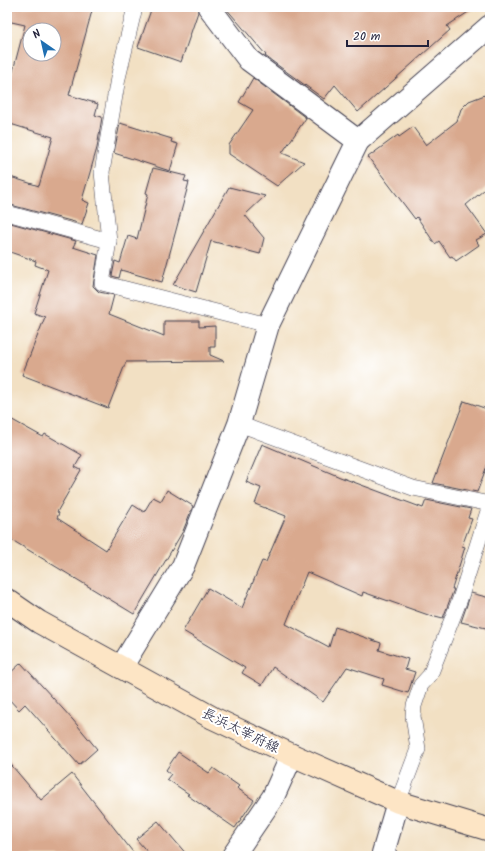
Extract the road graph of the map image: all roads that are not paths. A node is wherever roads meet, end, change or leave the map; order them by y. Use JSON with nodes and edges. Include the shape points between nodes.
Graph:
{"nodes":[{"id":1,"x":135,"y":7,"type":"edge"},
{"id":2,"x":209,"y":7,"type":"edge"},
{"id":3,"x":490,"y":26,"type":"edge"},
{"id":4,"x":358,"y":141,"type":"junction"},
{"id":5,"x":7,"y":213,"type":"edge"},
{"id":6,"x":109,"y":241,"type":"junction"},
{"id":7,"x":268,"y":325,"type":"junction"},
{"id":8,"x":239,"y":424,"type":"junction"},
{"id":9,"x":490,"y":505,"type":"edge"},
{"id":10,"x":7,"y":600,"type":"edge"},
{"id":11,"x":122,"y":666,"type":"junction"},
{"id":12,"x":292,"y":755,"type":"junction"},
{"id":13,"x":398,"y":802,"type":"junction"},
{"id":14,"x":490,"y":830,"type":"edge"},
{"id":15,"x":233,"y":856,"type":"edge"},
{"id":16,"x":386,"y":856,"type":"edge"}],
"edges":[{"from":1,"to":6,"type":"lane","via":[[118,78],[102,172]]},
{"from":2,"to":4,"type":"street","via":[[250,60]]},
{"from":3,"to":4,"type":"street"},
{"from":4,"to":7,"type":"street"},
{"from":5,"to":6,"type":"lane"},
{"from":6,"to":7,"type":"lane","via":[[102,283]]},
{"from":7,"to":8,"type":"street"},
{"from":8,"to":9,"type":"lane","via":[[413,488]]},
{"from":8,"to":11,"type":"street","via":[[183,566]]},
{"from":9,"to":13,"type":"lane","via":[[460,599],[430,675],[421,685],[414,706],[418,749]]},
{"from":10,"to":11,"type":"street","name":"長浜太宰府線","via":[[39,622]]},
{"from":11,"to":12,"type":"street","name":"長浜太宰府線","via":[[213,718]]},
{"from":12,"to":13,"type":"street","name":"長浜太宰府線"},
{"from":12,"to":15,"type":"street","via":[[274,797]]},
{"from":13,"to":14,"type":"street","name":"長浜太宰府線"},
{"from":13,"to":16,"type":"street","via":[[383,853]]}]}
